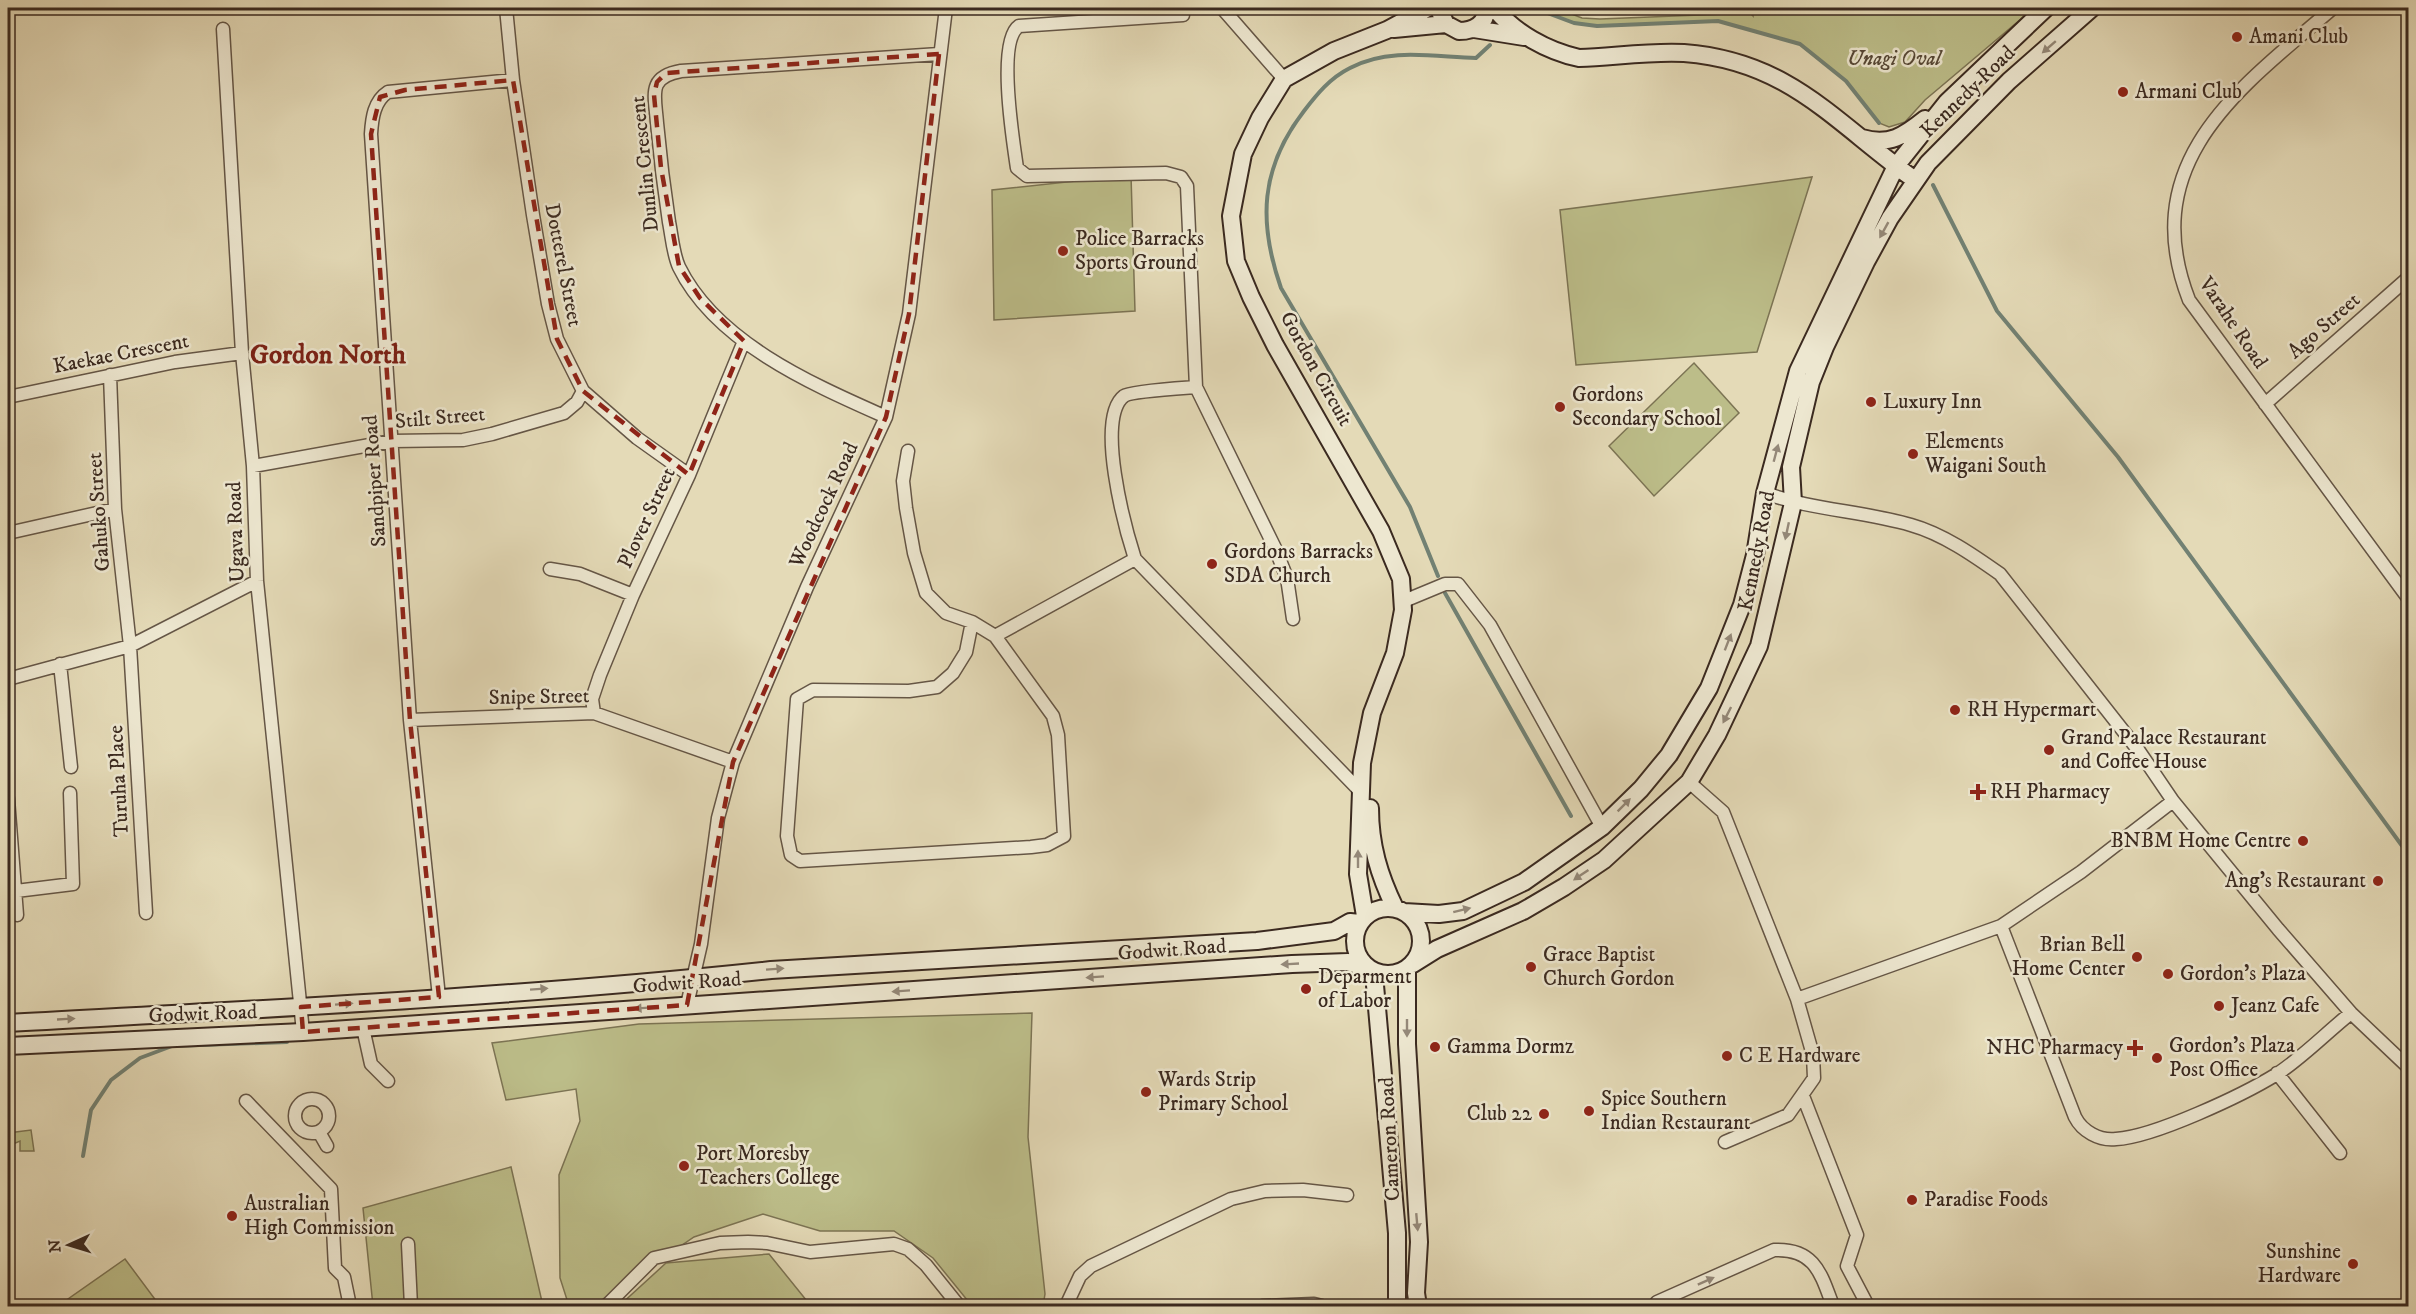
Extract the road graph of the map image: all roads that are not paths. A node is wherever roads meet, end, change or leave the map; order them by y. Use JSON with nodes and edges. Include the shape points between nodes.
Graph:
{"nodes":[{"id":1,"x":506,"y":8,"type":"edge"},
{"id":2,"x":946,"y":8,"type":"edge"},
{"id":3,"x":1222,"y":8,"type":"edge"},
{"id":4,"x":1428,"y":8,"type":"edge"},
{"id":5,"x":1438,"y":8,"type":"edge"},
{"id":6,"x":1487,"y":8,"type":"edge"},
{"id":7,"x":1494,"y":8,"type":"edge"},
{"id":8,"x":2046,"y":8,"type":"edge"},
{"id":9,"x":2092,"y":8,"type":"edge"},
{"id":10,"x":2333,"y":8,"type":"edge"},
{"id":11,"x":1183,"y":15,"type":"dead end"},
{"id":12,"x":1446,"y":24,"type":"junction"},
{"id":13,"x":223,"y":29,"type":"dead end"},
{"id":14,"x":1474,"y":29,"type":"junction"},
{"id":15,"x":1387,"y":30,"type":"junction"},
{"id":16,"x":1528,"y":38,"type":"junction"},
{"id":17,"x":939,"y":54,"type":"junction"},
{"id":18,"x":1284,"y":79,"type":"junction"},
{"id":19,"x":513,"y":80,"type":"junction"},
{"id":20,"x":1947,"y":102,"type":"junction"},
{"id":21,"x":1860,"y":137,"type":"junction"},
{"id":22,"x":1896,"y":166,"type":"junction"},
{"id":23,"x":1915,"y":180,"type":"junction"},
{"id":24,"x":1872,"y":221,"type":"junction"},
{"id":25,"x":2409,"y":278,"type":"edge"},
{"id":26,"x":744,"y":341,"type":"junction"},
{"id":27,"x":242,"y":353,"type":"junction"},
{"id":28,"x":110,"y":375,"type":"junction"},
{"id":29,"x":1196,"y":387,"type":"junction"},
{"id":30,"x":583,"y":391,"type":"junction"},
{"id":31,"x":8,"y":397,"type":"edge"},
{"id":32,"x":2265,"y":404,"type":"junction"},
{"id":33,"x":886,"y":417,"type":"junction"},
{"id":34,"x":392,"y":441,"type":"junction"},
{"id":35,"x":908,"y":451,"type":"dead end"},
{"id":36,"x":253,"y":466,"type":"junction"},
{"id":37,"x":689,"y":475,"type":"junction"},
{"id":38,"x":1765,"y":493,"type":"junction"},
{"id":39,"x":1793,"y":503,"type":"junction"},
{"id":40,"x":116,"y":509,"type":"junction"},
{"id":41,"x":8,"y":533,"type":"edge"},
{"id":42,"x":1135,"y":559,"type":"junction"},
{"id":43,"x":550,"y":570,"type":"dead end"},
{"id":44,"x":257,"y":581,"type":"junction"},
{"id":45,"x":633,"y":595,"type":"junction"},
{"id":46,"x":2409,"y":598,"type":"edge"},
{"id":47,"x":1404,"y":601,"type":"junction"},
{"id":48,"x":1293,"y":619,"type":"dead end"},
{"id":49,"x":972,"y":622,"type":"junction"},
{"id":50,"x":995,"y":636,"type":"junction"},
{"id":51,"x":130,"y":646,"type":"junction"},
{"id":52,"x":60,"y":664,"type":"junction"},
{"id":53,"x":8,"y":679,"type":"edge"},
{"id":54,"x":594,"y":712,"type":"junction"},
{"id":55,"x":410,"y":720,"type":"junction"},
{"id":56,"x":732,"y":762,"type":"junction"},
{"id":57,"x":70,"y":767,"type":"dead end"},
{"id":58,"x":1689,"y":782,"type":"junction"},
{"id":59,"x":1359,"y":790,"type":"junction"},
{"id":60,"x":70,"y":794,"type":"dead end"},
{"id":61,"x":8,"y":799,"type":"edge"},
{"id":62,"x":2174,"y":801,"type":"junction"},
{"id":63,"x":1602,"y":827,"type":"junction"},
{"id":64,"x":16,"y":891,"type":"junction"},
{"id":65,"x":1400,"y":910,"type":"junction"},
{"id":66,"x":146,"y":913,"type":"dead end"},
{"id":67,"x":17,"y":915,"type":"dead end"},
{"id":68,"x":1363,"y":919,"type":"junction"},
{"id":69,"x":2001,"y":926,"type":"junction"},
{"id":70,"x":1410,"y":966,"type":"junction"},
{"id":71,"x":1371,"y":971,"type":"junction"},
{"id":72,"x":693,"y":978,"type":"junction"},
{"id":73,"x":439,"y":997,"type":"junction"},
{"id":74,"x":1797,"y":999,"type":"junction"},
{"id":75,"x":687,"y":1005,"type":"junction"},
{"id":76,"x":301,"y":1007,"type":"junction"},
{"id":77,"x":2351,"y":1012,"type":"junction"},
{"id":78,"x":8,"y":1023,"type":"edge"},
{"id":79,"x":363,"y":1028,"type":"junction"},
{"id":80,"x":303,"y":1032,"type":"junction"},
{"id":81,"x":8,"y":1046,"type":"edge"},
{"id":82,"x":2409,"y":1067,"type":"edge"},
{"id":83,"x":2277,"y":1073,"type":"junction"},
{"id":84,"x":388,"y":1082,"type":"dead end"},
{"id":85,"x":1803,"y":1096,"type":"junction"},
{"id":86,"x":246,"y":1101,"type":"dead end"},
{"id":87,"x":297,"y":1126,"type":"junction"},
{"id":88,"x":319,"y":1132,"type":"junction"},
{"id":89,"x":286,"y":1140,"type":"junction"},
{"id":90,"x":1725,"y":1142,"type":"dead end"},
{"id":91,"x":327,"y":1146,"type":"dead end"},
{"id":92,"x":2340,"y":1153,"type":"dead end"},
{"id":93,"x":1347,"y":1195,"type":"dead end"},
{"id":94,"x":408,"y":1244,"type":"dead end"},
{"id":95,"x":350,"y":1306,"type":"edge"},
{"id":96,"x":411,"y":1306,"type":"edge"},
{"id":97,"x":606,"y":1306,"type":"edge"},
{"id":98,"x":959,"y":1306,"type":"edge"},
{"id":99,"x":1066,"y":1306,"type":"edge"},
{"id":100,"x":1262,"y":1306,"type":"edge"},
{"id":101,"x":1322,"y":1306,"type":"edge"},
{"id":102,"x":1397,"y":1306,"type":"edge"},
{"id":103,"x":1418,"y":1306,"type":"edge"},
{"id":104,"x":1654,"y":1306,"type":"edge"},
{"id":105,"x":1833,"y":1306,"type":"edge"},
{"id":106,"x":1868,"y":1306,"type":"edge"}],
"edges":[{"from":1,"to":19,"type":"street","name":"Dotterel Street"},
{"from":2,"to":17,"type":"street","name":"Woodcock Road"},
{"from":3,"to":18,"type":"street"},
{"from":4,"to":15,"type":"main road","name":"Gordon Circuit"},
{"from":5,"to":12,"type":"main road"},
{"from":6,"to":14,"type":"main road","via":[[1484,20]]},
{"from":7,"to":16,"type":"main road"},
{"from":8,"to":20,"type":"main road","name":"Kennedy Road"},
{"from":9,"to":23,"type":"main road","name":"Kennedy Road","one_way":true,"via":[[2009,81]]},
{"from":10,"to":32,"type":"street","name":"Varahe Road","via":[[2249,83],[2201,135],[2189,157],[2175,210],[2175,257],[2189,300]]},
{"from":11,"to":29,"type":"street","via":[[1019,26],[1009,37],[1007,50],[1014,151],[1022,174],[1166,173],[1181,177],[1187,186]]},
{"from":12,"to":14,"type":"main road","name":"Gordon Circuit","via":[[1460,31]]},
{"from":12,"to":15,"type":"main road","name":"Gordon Circuit"},
{"from":13,"to":27,"type":"street","name":"Ugava Road"},
{"from":14,"to":16,"type":"main road"},
{"from":15,"to":18,"type":"main road","name":"Gordon Circuit","via":[[1334,51]]},
{"from":16,"to":21,"type":"main road","via":[[1579,58],[1682,53],[1754,67],[1805,93]]},
{"from":17,"to":26,"type":"street","name":"Dunlin Crescent","via":[[706,68],[666,74],[657,82],[654,95],[661,168],[679,266],[700,298]]},
{"from":17,"to":33,"type":"street","name":"Woodcock Road","via":[[909,314]]},
{"from":18,"to":47,"type":"main road","name":"Gordon Circuit","via":[[1243,154],[1231,216],[1236,261],[1275,345],[1381,531],[1401,579]]},
{"from":19,"to":30,"type":"street","name":"Dotterel Street","via":[[548,304],[557,339]]},
{"from":19,"to":34,"type":"street","name":"Sandpiper Road","via":[[388,92],[380,97],[372,119]]},
{"from":20,"to":21,"type":"main road","via":[[1908,133],[1879,143]]},
{"from":20,"to":22,"type":"main road","name":"Kennedy Road"},
{"from":21,"to":22,"type":"main road"},
{"from":21,"to":24,"type":"main road","via":[[1880,168],[1882,180],[1880,202]]},
{"from":22,"to":23,"type":"main road"},
{"from":22,"to":24,"type":"main road","name":"Kennedy Road"},
{"from":23,"to":39,"type":"main road","name":"Kennedy Road","one_way":true,"via":[[1866,262],[1811,382],[1791,467]]},
{"from":38,"to":24,"type":"main road","name":"Kennedy Road","one_way":true,"via":[[1798,371],[1838,283]]},
{"from":25,"to":32,"type":"street","name":"Ago Street"},
{"from":26,"to":33,"type":"street","name":"Dunlin Crescent","via":[[801,380]]},
{"from":26,"to":37,"type":"street","name":"Plover Street"},
{"from":27,"to":28,"type":"street","name":"Kaekae Crescent"},
{"from":27,"to":36,"type":"street","name":"Ugava Road"},
{"from":28,"to":31,"type":"street","name":"Kaekae Crescent"},
{"from":28,"to":40,"type":"street","name":"Gahuko Street"},
{"from":29,"to":42,"type":"street","via":[[1125,395],[1115,405],[1111,420],[1112,451],[1125,529]]},
{"from":29,"to":48,"type":"street","via":[[1275,548],[1287,578]]},
{"from":30,"to":34,"type":"street","name":"Stilt Street","via":[[564,413],[526,426],[463,440]]},
{"from":30,"to":37,"type":"street","name":"Dotterel Street","via":[[637,438]]},
{"from":32,"to":46,"type":"street","name":"Varahe Road"},
{"from":33,"to":56,"type":"street","name":"Woodcock Road"},
{"from":34,"to":36,"type":"street","name":"Stilt Street"},
{"from":34,"to":55,"type":"street","name":"Sandpiper Road"},
{"from":35,"to":49,"type":"street","via":[[903,481],[906,508],[926,593],[946,613]]},
{"from":36,"to":44,"type":"street","name":"Ugava Road"},
{"from":37,"to":45,"type":"street","name":"Plover Street"},
{"from":38,"to":39,"type":"street"},
{"from":63,"to":38,"type":"main road","name":"Kennedy Road","one_way":true,"via":[[1669,755],[1709,688],[1742,605]]},
{"from":39,"to":58,"type":"main road","name":"Kennedy Road","one_way":true,"via":[[1759,646],[1717,735]]},
{"from":39,"to":62,"type":"street","via":[[1913,525],[1970,552],[2000,574]]},
{"from":40,"to":41,"type":"street"},
{"from":40,"to":51,"type":"street","name":"Gahuko Street"},
{"from":42,"to":50,"type":"street"},
{"from":42,"to":59,"type":"street"},
{"from":43,"to":45,"type":"street","via":[[580,574]]},
{"from":44,"to":51,"type":"street"},
{"from":44,"to":76,"type":"street","name":"Ugava Road"},
{"from":45,"to":54,"type":"street","name":"Plover Street","via":[[595,689]]},
{"from":47,"to":59,"type":"main road","name":"Gordon Circuit","via":[[1395,653],[1368,727]]},
{"from":47,"to":63,"type":"street","via":[[1445,584],[1458,584],[1490,625]]},
{"from":49,"to":50,"type":"street"},
{"from":49,"to":50,"type":"street","via":[[966,652],[953,673],[937,687],[909,691],[813,690],[797,699],[787,836],[791,855],[800,861],[1031,847],[1047,845],[1064,836],[1058,735],[1053,716]]},
{"from":51,"to":52,"type":"street"},
{"from":51,"to":66,"type":"street","name":"Turuha Place"},
{"from":52,"to":53,"type":"street"},
{"from":52,"to":57,"type":"street"},
{"from":54,"to":55,"type":"street","name":"Snipe Street"},
{"from":54,"to":56,"type":"street","name":"Snipe Street"},
{"from":55,"to":73,"type":"street","name":"Sandpiper Road"},
{"from":56,"to":72,"type":"street","name":"Woodcock Road","via":[[718,818]]},
{"from":58,"to":70,"type":"main road","name":"Kennedy Road","one_way":true,"via":[[1604,860],[1564,887]]},
{"from":58,"to":74,"type":"street","via":[[1723,812]]},
{"from":59,"to":65,"type":"main road","via":[[1369,805],[1374,854],[1382,882]]},
{"from":68,"to":59,"type":"main road","name":"Gordon Circuit","one_way":true,"via":[[1358,874]]},
{"from":60,"to":64,"type":"street","via":[[73,884]]},
{"from":61,"to":64,"type":"street"},
{"from":62,"to":69,"type":"street","via":[[2081,872]]},
{"from":62,"to":77,"type":"street"},
{"from":65,"to":63,"type":"main road","name":"Kennedy Road","one_way":true,"via":[[1439,914],[1484,903],[1551,865]]},
{"from":64,"to":67,"type":"street"},
{"from":65,"to":68,"type":"main road","via":[[1376,910]]},
{"from":65,"to":70,"type":"main road","via":[[1412,918],[1421,936],[1421,946]]},
{"from":68,"to":71,"type":"main road","via":[[1356,932],[1356,952]]},
{"from":72,"to":68,"type":"main road","name":"Godwit Road","one_way":true,"via":[[1257,941],[1334,931]]},
{"from":69,"to":74,"type":"street"},
{"from":69,"to":83,"type":"street","via":[[2075,1117],[2087,1132],[2115,1140],[2150,1131],[2212,1107]]},
{"from":70,"to":71,"type":"main road","via":[[1393,974]]},
{"from":70,"to":103,"type":"main road","name":"Cameron Road","one_way":true,"via":[[1407,1044],[1419,1242]]},
{"from":71,"to":75,"type":"main road","name":"Godwit Road","one_way":true,"via":[[1348,962],[1292,964]]},
{"from":71,"to":102,"type":"main road","name":"Cameron Road","via":[[1397,1233]]},
{"from":73,"to":72,"type":"main road","name":"Godwit Road","one_way":true},
{"from":72,"to":75,"type":"street","name":"Woodcock Road"},
{"from":76,"to":73,"type":"main road","name":"Godwit Road","one_way":true},
{"from":74,"to":85,"type":"street","via":[[1813,1055],[1814,1078]]},
{"from":75,"to":79,"type":"main road","name":"Godwit Road","one_way":true},
{"from":78,"to":76,"type":"main road","name":"Godwit Road","one_way":true},
{"from":76,"to":80,"type":"street","name":"Ugava Road"},
{"from":77,"to":82,"type":"street"},
{"from":77,"to":83,"type":"street"},
{"from":79,"to":80,"type":"main road","name":"Godwit Road"},
{"from":79,"to":84,"type":"street","via":[[371,1065]]},
{"from":80,"to":81,"type":"main road","name":"Godwit Road"},
{"from":83,"to":92,"type":"street"},
{"from":85,"to":90,"type":"street","via":[[1788,1115]]},
{"from":85,"to":106,"type":"street","via":[[1857,1235],[1847,1266]]},
{"from":86,"to":89,"type":"street"},
{"from":87,"to":88,"type":"street","via":[[310,1134]]},
{"from":87,"to":88,"type":"street","via":[[295,1112],[300,1104],[308,1099],[319,1100],[329,1113],[327,1124]]},
{"from":87,"to":89,"type":"street"},
{"from":88,"to":91,"type":"street"},
{"from":89,"to":95,"type":"street","via":[[331,1189],[335,1268],[344,1276]]},
{"from":93,"to":99,"type":"street","via":[[1265,1191],[1231,1199],[1092,1266],[1080,1276]]},
{"from":94,"to":96,"type":"street"},
{"from":97,"to":98,"type":"street","via":[[654,1258],[720,1242],[748,1242],[810,1251],[894,1244],[908,1249],[926,1265]]},
{"from":100,"to":101,"type":"street"},
{"from":104,"to":105,"type":"street","one_way":true,"via":[[1774,1251],[1788,1250],[1808,1257],[1820,1273]]}]}
